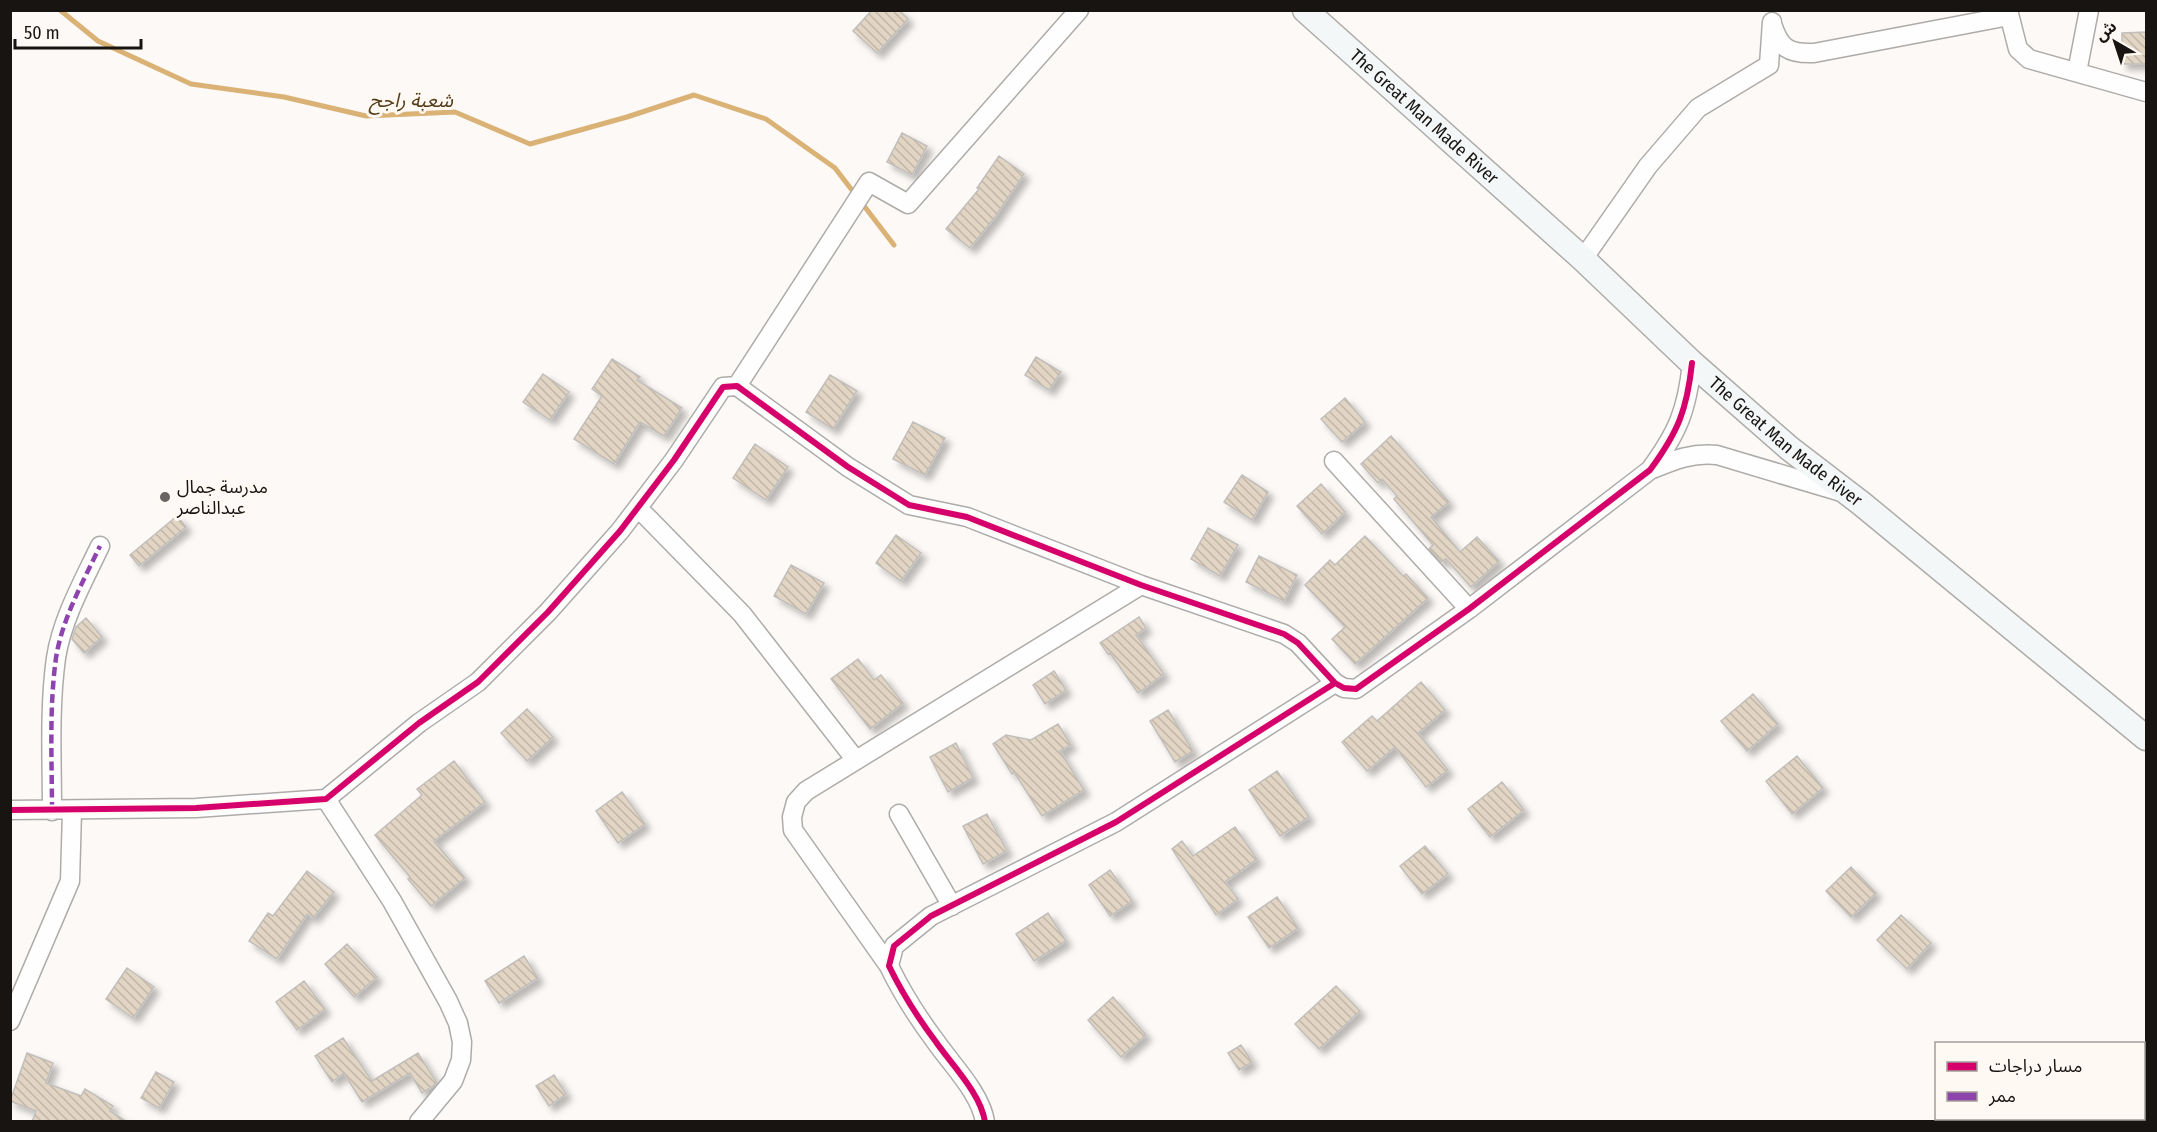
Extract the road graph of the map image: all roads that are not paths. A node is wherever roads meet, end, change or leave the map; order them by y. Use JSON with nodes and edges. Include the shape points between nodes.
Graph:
{"nodes":[{"id":1,"x":1079,"y":10,"type":"edge"},
{"id":2,"x":1305,"y":10,"type":"edge"},
{"id":3,"x":2089,"y":10,"type":"edge"},
{"id":4,"x":2008,"y":13,"type":"edge"},
{"id":5,"x":1770,"y":16,"type":"edge"},
{"id":6,"x":2077,"y":72,"type":"junction"},
{"id":7,"x":2146,"y":92,"type":"edge"},
{"id":8,"x":1583,"y":259,"type":"junction"},
{"id":9,"x":1692,"y":363,"type":"junction"},
{"id":10,"x":737,"y":386,"type":"junction"},
{"id":11,"x":1334,"y":461,"type":"dead end"},
{"id":12,"x":1650,"y":470,"type":"junction"},
{"id":13,"x":1850,"y":495,"type":"junction"},
{"id":14,"x":644,"y":514,"type":"dead end"},
{"id":15,"x":100,"y":546,"type":"dead end"},
{"id":16,"x":1141,"y":585,"type":"junction"},
{"id":17,"x":1469,"y":609,"type":"junction"},
{"id":18,"x":1335,"y":683,"type":"junction"},
{"id":19,"x":2146,"y":738,"type":"edge"},
{"id":20,"x":855,"y":759,"type":"junction"},
{"id":21,"x":326,"y":799,"type":"junction"},
{"id":22,"x":10,"y":810,"type":"edge"},
{"id":23,"x":52,"y":811,"type":"junction"},
{"id":24,"x":72,"y":811,"type":"junction"},
{"id":25,"x":898,"y":814,"type":"dead end"},
{"id":26,"x":952,"y":906,"type":"junction"},
{"id":27,"x":889,"y":966,"type":"junction"},
{"id":28,"x":10,"y":1021,"type":"edge"},
{"id":29,"x":419,"y":1122,"type":"edge"},
{"id":30,"x":985,"y":1122,"type":"edge"}],
"edges":[{"from":1,"to":10,"type":"street","via":[[908,204],[869,182]]},
{"from":2,"to":8,"type":"main road","name":"The Great Man Made River"},
{"from":3,"to":6,"type":"street"},
{"from":4,"to":5,"type":"street","via":[[1814,53],[1791,51],[1784,46]]},
{"from":4,"to":6,"type":"street","via":[[2018,49],[2029,59]]},
{"from":5,"to":8,"type":"street","via":[[1769,65],[1698,108],[1648,166]]},
{"from":6,"to":7,"type":"street"},
{"from":8,"to":9,"type":"main road","name":"The Great Man Made River"},
{"from":9,"to":12,"type":"street","via":[[1689,395],[1680,419],[1669,444]]},
{"from":9,"to":13,"type":"main road","name":"The Great Man Made River","via":[[1789,448]]},
{"from":10,"to":16,"type":"street","via":[[848,467],[909,505],[967,517]]},
{"from":10,"to":21,"type":"street","via":[[723,387],[620,531],[548,612],[478,682],[419,723]]},
{"from":11,"to":17,"type":"street"},
{"from":12,"to":13,"type":"street","via":[[1695,454],[1717,455]]},
{"from":12,"to":17,"type":"street"},
{"from":13,"to":19,"type":"main road","name":"The Great Man Made River"},
{"from":14,"to":20,"type":"street","via":[[742,614]]},
{"from":15,"to":23,"type":"street","via":[[70,609],[57,657],[52,717]]},
{"from":16,"to":18,"type":"street","via":[[1284,634],[1298,643]]},
{"from":16,"to":20,"type":"street"},
{"from":17,"to":18,"type":"street","via":[[1356,689]]},
{"from":18,"to":26,"type":"street","via":[[1116,822]]},
{"from":20,"to":27,"type":"street","via":[[806,790],[796,802],[793,830]]},
{"from":21,"to":24,"type":"street"},
{"from":21,"to":29,"type":"street","via":[[392,902],[458,1023],[461,1060],[453,1081]]},
{"from":22,"to":23,"type":"street"},
{"from":23,"to":24,"type":"street"},
{"from":24,"to":28,"type":"street","via":[[70,881]]},
{"from":25,"to":26,"type":"street"},
{"from":26,"to":27,"type":"street","via":[[931,916],[894,946]]},
{"from":27,"to":30,"type":"street","via":[[906,999],[966,1082]]}]}
